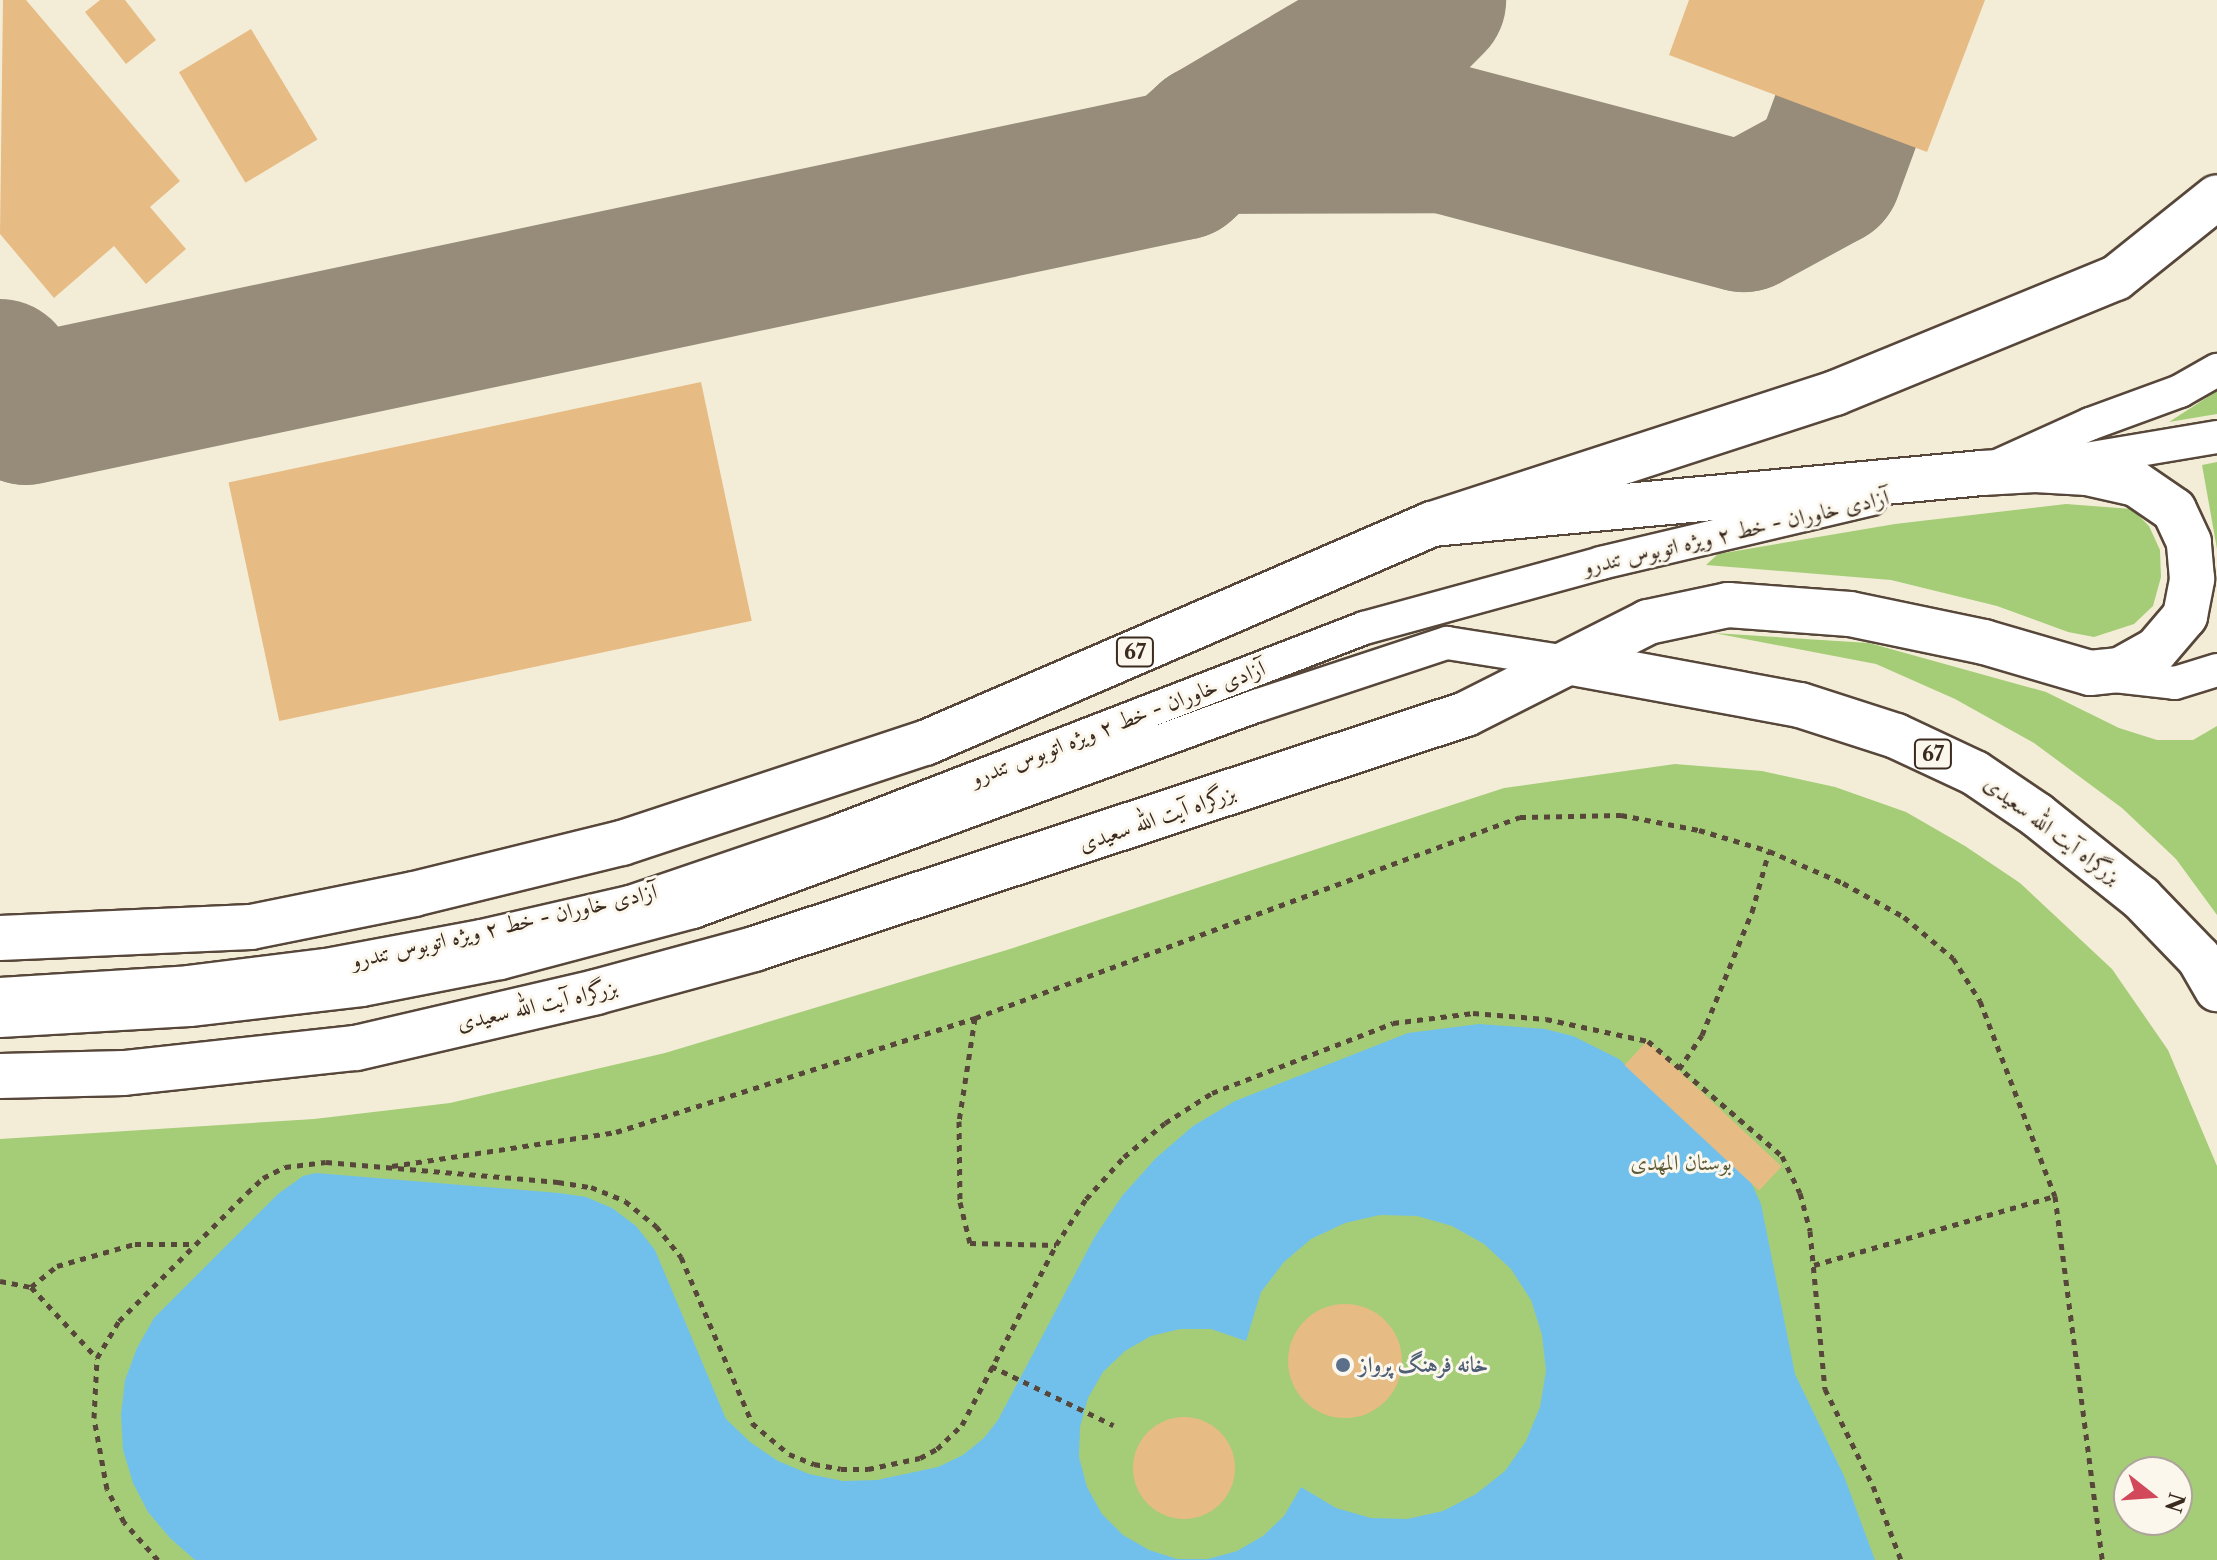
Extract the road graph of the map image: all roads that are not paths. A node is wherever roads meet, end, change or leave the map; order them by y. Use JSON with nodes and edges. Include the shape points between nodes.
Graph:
{"nodes":[{"id":1,"x":2217,"y":197,"type":"edge"},
{"id":2,"x":2217,"y":370,"type":"edge"},
{"id":3,"x":2217,"y":437,"type":"edge"},
{"id":4,"x":1982,"y":473,"type":"junction"},
{"id":5,"x":1432,"y":524,"type":"junction"},
{"id":6,"x":1573,"y":663,"type":"junction"},
{"id":7,"x":2217,"y":670,"type":"edge"},
{"id":8,"x":2090,"y":673,"type":"junction"},
{"id":9,"x":0,"y":938,"type":"edge"},
{"id":10,"x":2217,"y":989,"type":"edge"},
{"id":11,"x":0,"y":994,"type":"edge"},
{"id":12,"x":0,"y":1021,"type":"edge"},
{"id":13,"x":0,"y":1076,"type":"edge"}],
"edges":[{"from":1,"to":5,"type":"highway","number":"67","via":[[2116,278],[1835,393]]},
{"from":2,"to":4,"type":"lane","name":"آزادی خاوران - خط ۲ ویژه اتوبوس تندرو","via":[[2180,391]]},
{"from":3,"to":4,"type":"lane"},
{"from":4,"to":5,"type":"highway"},
{"from":4,"to":8,"type":"highway","via":[[2087,473],[2136,484],[2174,510],[2189,542],[2192,579],[2185,616],[2156,650],[2120,670]]},
{"from":4,"to":11,"type":"lane","name":"آزادی خاوران - خط ۲ ویژه اتوبوس تندرو","via":[[1601,563],[1364,628],[838,831],[630,902],[326,965],[189,982]]},
{"from":5,"to":9,"type":"highway","number":"67","via":[[925,743],[622,843],[251,927]]},
{"from":6,"to":8,"type":"highway","via":[[1648,622],[1728,605],[1850,614],[1984,642]]},
{"from":6,"to":10,"type":"highway","name":"بزرگراه آیت الله سعیدی","number":"67","via":[[1800,705],[1896,736],[1975,773],[2141,898],[2199,958]]},
{"from":6,"to":12,"type":"lane","name":"آزادی خاوران - خط ۲ ویژه اتوبوس تندرو","via":[[1447,643],[1256,706],[693,912],[501,963],[362,990],[190,1010]]},
{"from":6,"to":13,"type":"highway","name":"بزرگراه آیت الله سعیدی","via":[[1466,714],[754,949],[596,992],[356,1048],[124,1073]]},
{"from":7,"to":8,"type":"lane","via":[[2175,683]]}]}
